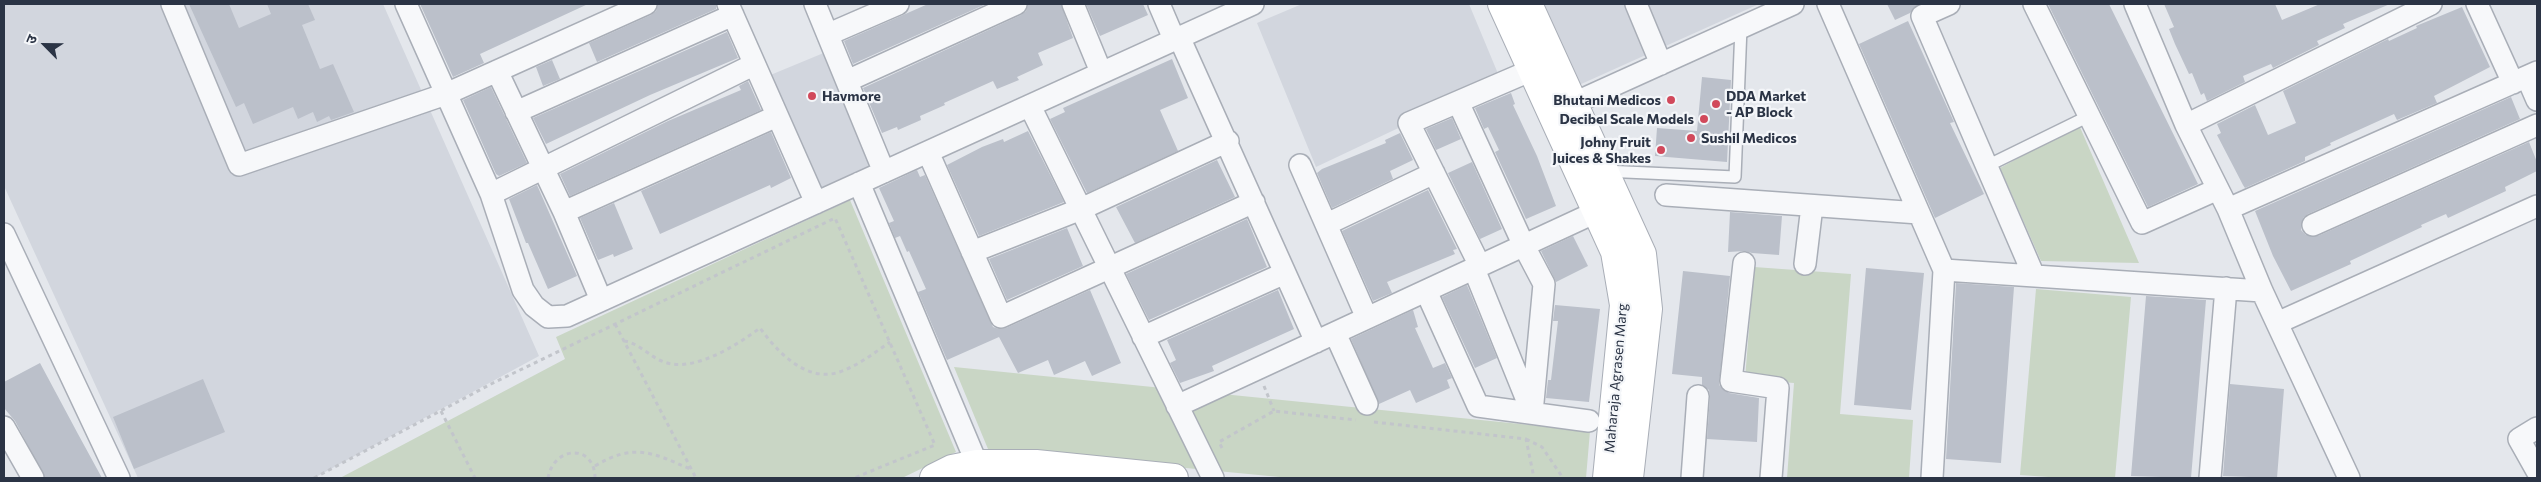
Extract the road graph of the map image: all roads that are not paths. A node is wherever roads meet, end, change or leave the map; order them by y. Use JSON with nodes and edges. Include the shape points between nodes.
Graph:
{"nodes":[{"id":1,"x":172,"y":4,"type":"edge"},
{"id":2,"x":406,"y":4,"type":"edge"},
{"id":3,"x":646,"y":4,"type":"edge"},
{"id":4,"x":815,"y":4,"type":"edge"},
{"id":5,"x":898,"y":4,"type":"edge"},
{"id":6,"x":1016,"y":4,"type":"edge"},
{"id":7,"x":1073,"y":4,"type":"edge"},
{"id":8,"x":1159,"y":4,"type":"edge"},
{"id":9,"x":1253,"y":4,"type":"edge"},
{"id":10,"x":1502,"y":4,"type":"edge"},
{"id":11,"x":1528,"y":4,"type":"edge"},
{"id":12,"x":1636,"y":4,"type":"edge"},
{"id":13,"x":1793,"y":4,"type":"edge"},
{"id":14,"x":1828,"y":4,"type":"edge"},
{"id":15,"x":1949,"y":4,"type":"edge"},
{"id":16,"x":2034,"y":4,"type":"edge"},
{"id":17,"x":2135,"y":4,"type":"edge"},
{"id":18,"x":2431,"y":4,"type":"edge"},
{"id":19,"x":2477,"y":4,"type":"edge"},
{"id":20,"x":730,"y":9,"type":"edge"},
{"id":21,"x":1742,"y":27,"type":"junction"},
{"id":22,"x":828,"y":34,"type":"junction"},
{"id":23,"x":1176,"y":38,"type":"junction"},
{"id":24,"x":1662,"y":64,"type":"junction"},
{"id":25,"x":753,"y":65,"type":"junction"},
{"id":26,"x":1532,"y":70,"type":"junction"},
{"id":27,"x":497,"y":71,"type":"junction"},
{"id":28,"x":1101,"y":72,"type":"junction"},
{"id":29,"x":2526,"y":77,"type":"edge"},
{"id":30,"x":847,"y":81,"type":"junction"},
{"id":31,"x":446,"y":94,"type":"junction"},
{"id":32,"x":2537,"y":100,"type":"edge"},
{"id":33,"x":1458,"y":102,"type":"junction"},
{"id":34,"x":1030,"y":106,"type":"junction"},
{"id":35,"x":1562,"y":109,"type":"junction"},
{"id":36,"x":516,"y":112,"type":"junction"},
{"id":37,"x":777,"y":116,"type":"junction"},
{"id":38,"x":2089,"y":116,"type":"junction"},
{"id":39,"x":2186,"y":125,"type":"junction"},
{"id":40,"x":2537,"y":125,"type":"edge"},
{"id":41,"x":1228,"y":141,"type":"junction"},
{"id":42,"x":928,"y":152,"type":"junction"},
{"id":43,"x":1300,"y":165,"type":"dead end"},
{"id":44,"x":1987,"y":166,"type":"junction"},
{"id":45,"x":543,"y":168,"type":"junction"},
{"id":46,"x":1604,"y":171,"type":"junction"},
{"id":47,"x":884,"y":172,"type":"junction"},
{"id":48,"x":1434,"y":173,"type":"junction"},
{"id":49,"x":859,"y":183,"type":"junction"},
{"id":50,"x":2218,"y":190,"type":"junction"},
{"id":51,"x":491,"y":194,"type":"junction"},
{"id":52,"x":1666,"y":195,"type":"dead end"},
{"id":53,"x":816,"y":202,"type":"junction"},
{"id":54,"x":1254,"y":202,"type":"junction"},
{"id":55,"x":1812,"y":206,"type":"junction"},
{"id":56,"x":2537,"y":206,"type":"edge"},
{"id":57,"x":1081,"y":209,"type":"junction"},
{"id":58,"x":2228,"y":209,"type":"junction"},
{"id":59,"x":564,"y":212,"type":"junction"},
{"id":60,"x":1596,"y":212,"type":"junction"},
{"id":61,"x":1919,"y":213,"type":"junction"},
{"id":62,"x":1327,"y":224,"type":"junction"},
{"id":63,"x":2313,"y":225,"type":"dead end"},
{"id":64,"x":4,"y":234,"type":"edge"},
{"id":65,"x":1524,"y":246,"type":"junction"},
{"id":66,"x":972,"y":252,"type":"junction"},
{"id":67,"x":1744,"y":263,"type":"dead end"},
{"id":68,"x":1805,"y":264,"type":"dead end"},
{"id":69,"x":1108,"y":267,"type":"junction"},
{"id":70,"x":1477,"y":267,"type":"junction"},
{"id":71,"x":1944,"y":270,"type":"junction"},
{"id":72,"x":1285,"y":273,"type":"junction"},
{"id":73,"x":2034,"y":276,"type":"junction"},
{"id":74,"x":2226,"y":288,"type":"junction"},
{"id":75,"x":1426,"y":291,"type":"junction"},
{"id":76,"x":2262,"y":291,"type":"junction"},
{"id":77,"x":601,"y":300,"type":"junction"},
{"id":78,"x":1367,"y":318,"type":"junction"},
{"id":79,"x":2277,"y":323,"type":"junction"},
{"id":80,"x":1335,"y":333,"type":"junction"},
{"id":81,"x":1144,"y":337,"type":"junction"},
{"id":82,"x":1316,"y":342,"type":"junction"},
{"id":83,"x":1698,"y":396,"type":"dead end"},
{"id":84,"x":1177,"y":406,"type":"junction"},
{"id":85,"x":1532,"y":413,"type":"junction"},
{"id":86,"x":1366,"y":416,"type":"road end"},
{"id":87,"x":1589,"y":421,"type":"dead end"},
{"id":88,"x":4,"y":426,"type":"edge"},
{"id":89,"x":2537,"y":428,"type":"edge"},
{"id":90,"x":978,"y":471,"type":"edge"},
{"id":91,"x":2537,"y":471,"type":"edge"},
{"id":92,"x":25,"y":475,"type":"edge"},
{"id":93,"x":939,"y":477,"type":"edge"},
{"id":94,"x":119,"y":478,"type":"edge"},
{"id":95,"x":1174,"y":478,"type":"edge"},
{"id":96,"x":1213,"y":478,"type":"edge"},
{"id":97,"x":1607,"y":478,"type":"edge"},
{"id":98,"x":1629,"y":478,"type":"edge"},
{"id":99,"x":1692,"y":478,"type":"edge"},
{"id":100,"x":1770,"y":478,"type":"edge"},
{"id":101,"x":1932,"y":478,"type":"edge"},
{"id":102,"x":2210,"y":478,"type":"edge"},
{"id":103,"x":2349,"y":478,"type":"edge"}],
"edges":[{"from":1,"to":31,"type":"street","via":[[239,165]]},
{"from":2,"to":31,"type":"street"},
{"from":3,"to":27,"type":"street"},
{"from":4,"to":22,"type":"street"},
{"from":5,"to":22,"type":"street"},
{"from":6,"to":30,"type":"street"},
{"from":7,"to":28,"type":"street"},
{"from":8,"to":23,"type":"street"},
{"from":9,"to":23,"type":"street"},
{"from":10,"to":26,"type":"street","name":"Maharaja Agrasen Marg"},
{"from":11,"to":35,"type":"street","name":"Maharaja Agrasen Marg"},
{"from":12,"to":24,"type":"street"},
{"from":13,"to":21,"type":"street"},
{"from":14,"to":61,"type":"street"},
{"from":15,"to":44,"type":"street","via":[[1922,16]]},
{"from":16,"to":38,"type":"street"},
{"from":17,"to":39,"type":"street"},
{"from":18,"to":39,"type":"street"},
{"from":19,"to":29,"type":"street"},
{"from":20,"to":25,"type":"street"},
{"from":20,"to":36,"type":"street"},
{"from":21,"to":24,"type":"street"},
{"from":21,"to":46,"type":"lane","via":[[1735,177]]},
{"from":22,"to":30,"type":"street"},
{"from":23,"to":28,"type":"street"},
{"from":23,"to":41,"type":"street"},
{"from":24,"to":35,"type":"street"},
{"from":25,"to":37,"type":"street"},
{"from":25,"to":45,"type":"street"},
{"from":26,"to":33,"type":"street"},
{"from":26,"to":35,"type":"street","name":"Maharaja Agrasen Marg"},
{"from":27,"to":31,"type":"street"},
{"from":27,"to":36,"type":"street"},
{"from":28,"to":34,"type":"street"},
{"from":29,"to":32,"type":"street"},
{"from":29,"to":58,"type":"street"},
{"from":30,"to":47,"type":"street"},
{"from":31,"to":51,"type":"street"},
{"from":33,"to":48,"type":"street","via":[[1409,123]]},
{"from":33,"to":65,"type":"street"},
{"from":34,"to":42,"type":"street"},
{"from":34,"to":57,"type":"street"},
{"from":35,"to":46,"type":"street","name":"Maharaja Agrasen Marg"},
{"from":35,"to":60,"type":"street","name":"Maharaja Agrasen Marg"},
{"from":36,"to":45,"type":"street"},
{"from":37,"to":53,"type":"street"},
{"from":37,"to":59,"type":"street"},
{"from":38,"to":44,"type":"lane"},
{"from":38,"to":50,"type":"street","via":[[2142,223]]},
{"from":39,"to":50,"type":"street"},
{"from":40,"to":63,"type":"street"},
{"from":41,"to":54,"type":"street"},
{"from":41,"to":57,"type":"street"},
{"from":42,"to":47,"type":"street"},
{"from":42,"to":66,"type":"street"},
{"from":43,"to":62,"type":"street"},
{"from":44,"to":73,"type":"street"},
{"from":45,"to":51,"type":"street"},
{"from":45,"to":59,"type":"street"},
{"from":46,"to":98,"type":"street","name":"Maharaja Agrasen Marg","via":[[1642,254],[1648,309]]},
{"from":47,"to":49,"type":"street"},
{"from":48,"to":62,"type":"street"},
{"from":48,"to":70,"type":"street"},
{"from":49,"to":53,"type":"street"},
{"from":49,"to":90,"type":"street"},
{"from":50,"to":58,"type":"street"},
{"from":51,"to":77,"type":"street","via":[[523,290],[534,306],[548,317],[567,316]]},
{"from":52,"to":55,"type":"street"},
{"from":53,"to":77,"type":"street"},
{"from":54,"to":69,"type":"street","via":[[1187,235]]},
{"from":54,"to":72,"type":"street"},
{"from":55,"to":61,"type":"street"},
{"from":55,"to":68,"type":"street"},
{"from":56,"to":79,"type":"street"},
{"from":57,"to":66,"type":"street"},
{"from":57,"to":69,"type":"street"},
{"from":58,"to":76,"type":"street"},
{"from":59,"to":77,"type":"street"},
{"from":60,"to":65,"type":"street"},
{"from":60,"to":97,"type":"street","name":"Maharaja Agrasen Marg","via":[[1615,252],[1624,305]]},
{"from":61,"to":71,"type":"street"},
{"from":62,"to":78,"type":"street"},
{"from":64,"to":94,"type":"street"},
{"from":65,"to":70,"type":"street"},
{"from":65,"to":85,"type":"street","via":[[1544,284]]},
{"from":66,"to":69,"type":"street","via":[[1001,317]]},
{"from":67,"to":100,"type":"street","via":[[1731,381],[1778,388]]},
{"from":69,"to":81,"type":"street"},
{"from":70,"to":75,"type":"street"},
{"from":70,"to":85,"type":"street"},
{"from":71,"to":73,"type":"street"},
{"from":71,"to":101,"type":"street"},
{"from":72,"to":81,"type":"street"},
{"from":72,"to":82,"type":"street"},
{"from":73,"to":74,"type":"street"},
{"from":74,"to":76,"type":"street"},
{"from":74,"to":102,"type":"street"},
{"from":75,"to":78,"type":"street"},
{"from":75,"to":85,"type":"street","via":[[1478,406]]},
{"from":76,"to":79,"type":"street"},
{"from":78,"to":80,"type":"street"},
{"from":79,"to":103,"type":"street"},
{"from":80,"to":82,"type":"street"},
{"from":80,"to":86,"type":"street"},
{"from":81,"to":84,"type":"street"},
{"from":82,"to":84,"type":"street"},
{"from":83,"to":99,"type":"street"},
{"from":84,"to":96,"type":"street"},
{"from":85,"to":87,"type":"street"},
{"from":88,"to":92,"type":"street"},
{"from":89,"to":91,"type":"street","via":[[2519,439]]},
{"from":90,"to":93,"type":"street","via":[[952,469]]},
{"from":90,"to":95,"type":"street","via":[[1036,464]]}]}
